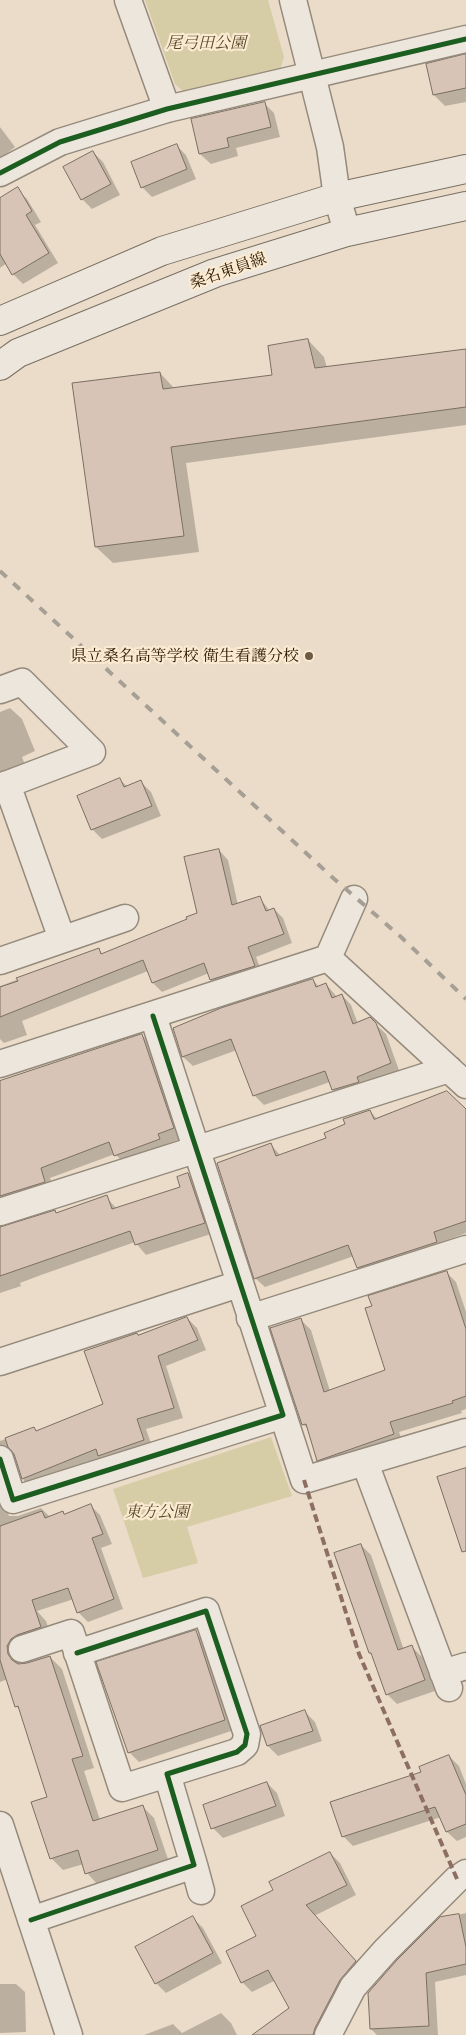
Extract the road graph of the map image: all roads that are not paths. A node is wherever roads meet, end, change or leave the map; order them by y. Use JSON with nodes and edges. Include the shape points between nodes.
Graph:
{"nodes":[{"id":1,"x":128,"y":0,"type":"edge"},
{"id":2,"x":294,"y":0,"type":"edge"},
{"id":3,"x":466,"y":39,"type":"edge"},
{"id":4,"x":314,"y":76,"type":"junction"},
{"id":5,"x":167,"y":109,"type":"junction"},
{"id":6,"x":466,"y":169,"type":"edge"},
{"id":7,"x":0,"y":173,"type":"edge"},
{"id":8,"x":338,"y":197,"type":"junction"},
{"id":9,"x":466,"y":206,"type":"edge"},
{"id":10,"x":347,"y":232,"type":"junction"},
{"id":11,"x":0,"y":321,"type":"edge"},
{"id":12,"x":0,"y":366,"type":"edge"},
{"id":13,"x":0,"y":690,"type":"edge"},
{"id":14,"x":3,"y":785,"type":"edge"},
{"id":15,"x":354,"y":899,"type":"dead end"},
{"id":16,"x":125,"y":918,"type":"dead end"},
{"id":17,"x":62,"y":939,"type":"junction"},
{"id":18,"x":328,"y":958,"type":"junction"},
{"id":19,"x":0,"y":960,"type":"edge"},
{"id":20,"x":153,"y":1016,"type":"junction"},
{"id":21,"x":0,"y":1064,"type":"edge"},
{"id":22,"x":458,"y":1077,"type":"edge"},
{"id":23,"x":196,"y":1151,"type":"junction"},
{"id":24,"x":0,"y":1212,"type":"edge"},
{"id":25,"x":466,"y":1248,"type":"edge"},
{"id":26,"x":238,"y":1284,"type":"junction"},
{"id":27,"x":250,"y":1318,"type":"junction"},
{"id":28,"x":0,"y":1362,"type":"edge"},
{"id":29,"x":282,"y":1415,"type":"junction"},
{"id":30,"x":466,"y":1432,"type":"edge"},
{"id":31,"x":0,"y":1459,"type":"edge"},
{"id":32,"x":365,"y":1463,"type":"junction"},
{"id":33,"x":6,"y":1503,"type":"edge"},
{"id":34,"x":22,"y":1649,"type":"dead end"},
{"id":35,"x":77,"y":1653,"type":"junction"},
{"id":36,"x":453,"y":1676,"type":"edge"},
{"id":37,"x":168,"y":1774,"type":"junction"},
{"id":38,"x":0,"y":1825,"type":"edge"},
{"id":39,"x":194,"y":1865,"type":"junction"},
{"id":40,"x":466,"y":1873,"type":"edge"},
{"id":41,"x":201,"y":1891,"type":"dead end"},
{"id":42,"x":31,"y":1920,"type":"junction"},
{"id":43,"x":69,"y":2035,"type":"edge"},
{"id":44,"x":328,"y":2035,"type":"edge"}],
"edges":[{"from":1,"to":5,"type":"street"},
{"from":2,"to":4,"type":"street"},
{"from":3,"to":4,"type":"street"},
{"from":4,"to":5,"type":"street"},
{"from":4,"to":8,"type":"street"},
{"from":5,"to":7,"type":"street","via":[[60,142]]},
{"from":6,"to":8,"type":"main road"},
{"from":8,"to":10,"type":"street"},
{"from":8,"to":11,"type":"main road","via":[[162,251]]},
{"from":9,"to":10,"type":"main road","name":"桑名東員線"},
{"from":10,"to":12,"type":"main road","name":"桑名東員線","via":[[215,273],[18,353]]},
{"from":13,"to":14,"type":"street","via":[[22,682],[92,752]]},
{"from":14,"to":17,"type":"street"},
{"from":15,"to":18,"type":"street"},
{"from":16,"to":17,"type":"street"},
{"from":17,"to":19,"type":"street"},
{"from":18,"to":20,"type":"street"},
{"from":18,"to":22,"type":"street"},
{"from":20,"to":21,"type":"street"},
{"from":20,"to":23,"type":"street"},
{"from":22,"to":23,"type":"street"},
{"from":23,"to":24,"type":"street"},
{"from":23,"to":26,"type":"street"},
{"from":25,"to":27,"type":"street"},
{"from":26,"to":27,"type":"street"},
{"from":26,"to":28,"type":"street"},
{"from":27,"to":29,"type":"street"},
{"from":29,"to":32,"type":"street","via":[[304,1480]]},
{"from":29,"to":33,"type":"street"},
{"from":30,"to":32,"type":"street"},
{"from":31,"to":33,"type":"street"},
{"from":32,"to":36,"type":"street"},
{"from":34,"to":35,"type":"street","via":[[70,1633]]},
{"from":35,"to":37,"type":"street","via":[[122,1788]]},
{"from":35,"to":37,"type":"street","via":[[206,1611],[247,1734],[245,1745],[237,1752]]},
{"from":37,"to":39,"type":"street"},
{"from":38,"to":42,"type":"street"},
{"from":39,"to":41,"type":"street"},
{"from":39,"to":42,"type":"street"},
{"from":40,"to":44,"type":"street","via":[[386,1950],[353,1987]]},
{"from":42,"to":43,"type":"street"}]}
